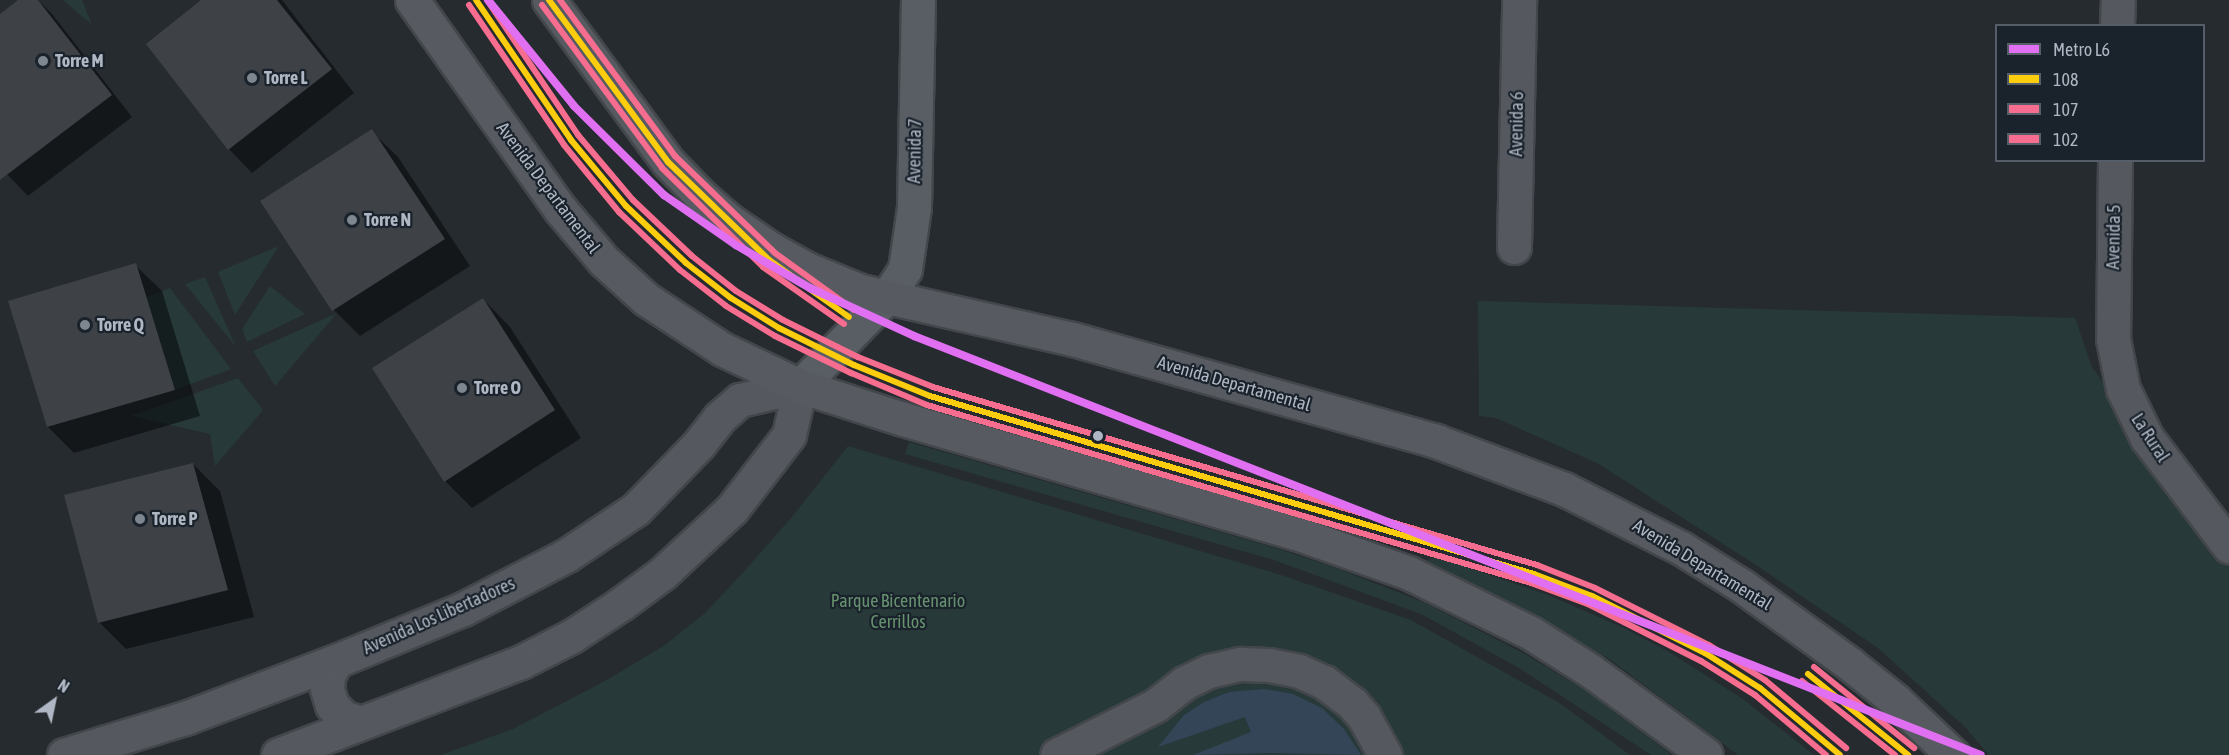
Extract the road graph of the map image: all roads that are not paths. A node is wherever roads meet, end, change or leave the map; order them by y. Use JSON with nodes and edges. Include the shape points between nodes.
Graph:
{"nodes":[{"id":1,"x":412,"y":0,"type":"edge"},
{"id":2,"x":549,"y":0,"type":"edge"},
{"id":3,"x":918,"y":0,"type":"edge"},
{"id":4,"x":1520,"y":0,"type":"edge"},
{"id":5,"x":2118,"y":0,"type":"edge"},
{"id":6,"x":2117,"y":24,"type":"edge"},
{"id":7,"x":2115,"y":162,"type":"edge"},
{"id":8,"x":1515,"y":247,"type":"dead end"},
{"id":9,"x":887,"y":297,"type":"junction"},
{"id":10,"x":2113,"y":313,"type":"joint"},
{"id":11,"x":800,"y":386,"type":"junction"},
{"id":12,"x":2229,"y":546,"type":"edge"},
{"id":13,"x":336,"y":661,"type":"junction"},
{"id":14,"x":360,"y":723,"type":"junction"},
{"id":15,"x":64,"y":755,"type":"edge"},
{"id":16,"x":278,"y":755,"type":"edge"},
{"id":17,"x":1057,"y":755,"type":"edge"},
{"id":18,"x":1385,"y":755,"type":"edge"},
{"id":19,"x":1706,"y":755,"type":"edge"},
{"id":20,"x":1953,"y":755,"type":"edge"}],
"edges":[{"from":1,"to":11,"type":"main road","name":"Avenida Departamental","via":[[560,209],[604,261],[646,299],[697,334]]},
{"from":2,"to":9,"type":"main road","name":"Avenida Departamental","via":[[668,162],[710,204],[771,249],[807,269]]},
{"from":3,"to":9,"type":"street","name":"Avenida 7","via":[[913,216],[905,269]]},
{"from":4,"to":8,"type":"street","name":"Avenida 6"},
{"from":5,"to":6,"type":"street"},
{"from":7,"to":10,"type":"street","name":"Avenida 5"},
{"from":9,"to":11,"type":"street"},
{"from":9,"to":20,"type":"main road","name":"Avenida Departamental","via":[[1073,339],[1402,431],[1564,489],[1681,548],[1742,586],[1868,678]]},
{"from":10,"to":12,"type":"street","name":"La Rural","via":[[2116,364],[2133,414]]},
{"from":11,"to":13,"type":"street","name":"Avenida Los Libertadores","via":[[740,400],[636,509],[567,555],[463,609]]},
{"from":11,"to":14,"type":"street","via":[[789,435],[732,508],[663,573],[572,636],[521,662]]},
{"from":11,"to":19,"type":"main road","name":"Avenida Departamental","via":[[1296,533],[1409,573],[1531,633],[1591,671]]},
{"from":13,"to":14,"type":"street","via":[[328,676],[332,705],[343,717]]},
{"from":13,"to":15,"type":"street","name":"Avenida Los Libertadores","via":[[185,718]]},
{"from":14,"to":16,"type":"street"},
{"from":17,"to":18,"type":"street","via":[[1156,705],[1184,683],[1209,671],[1240,664],[1299,671],[1324,682],[1364,717]]}]}
